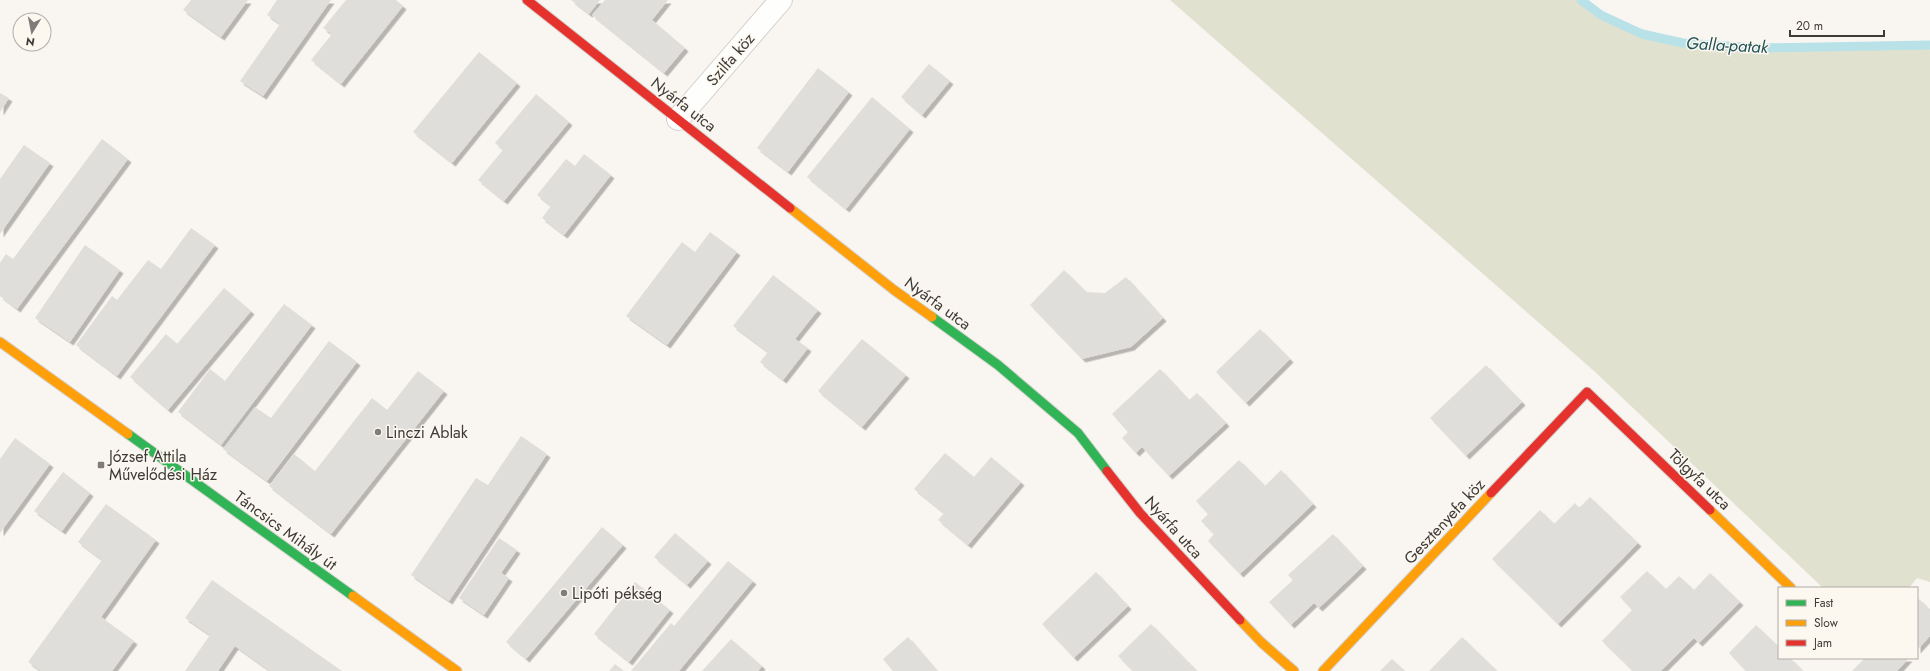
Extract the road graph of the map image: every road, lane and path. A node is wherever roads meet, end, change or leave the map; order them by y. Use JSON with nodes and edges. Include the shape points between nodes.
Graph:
{"nodes":[{"id":1,"x":527,"y":0,"type":"edge"},
{"id":2,"x":781,"y":0,"type":"edge"},
{"id":3,"x":678,"y":119,"type":"junction"},
{"id":4,"x":0,"y":342,"type":"edge"},
{"id":5,"x":1587,"y":392,"type":"joint"},
{"id":6,"x":1790,"y":587,"type":"edge"},
{"id":7,"x":457,"y":671,"type":"edge"},
{"id":8,"x":1294,"y":671,"type":"edge"},
{"id":9,"x":1323,"y":671,"type":"edge"}],
"edges":[{"from":1,"to":3,"type":"street","name":"Nyárfa utca"},
{"from":2,"to":3,"type":"street","name":"Szilfa köz"},
{"from":3,"to":8,"type":"street","name":"Nyárfa utca","via":[[894,290],[998,365],[1078,433],[1140,513],[1261,642]]},
{"from":4,"to":7,"type":"street","name":"Táncsics Mihály út"},
{"from":5,"to":6,"type":"street","name":"Tölgyfa utca"},
{"from":5,"to":9,"type":"street","name":"Gesztenyefa köz"}]}
